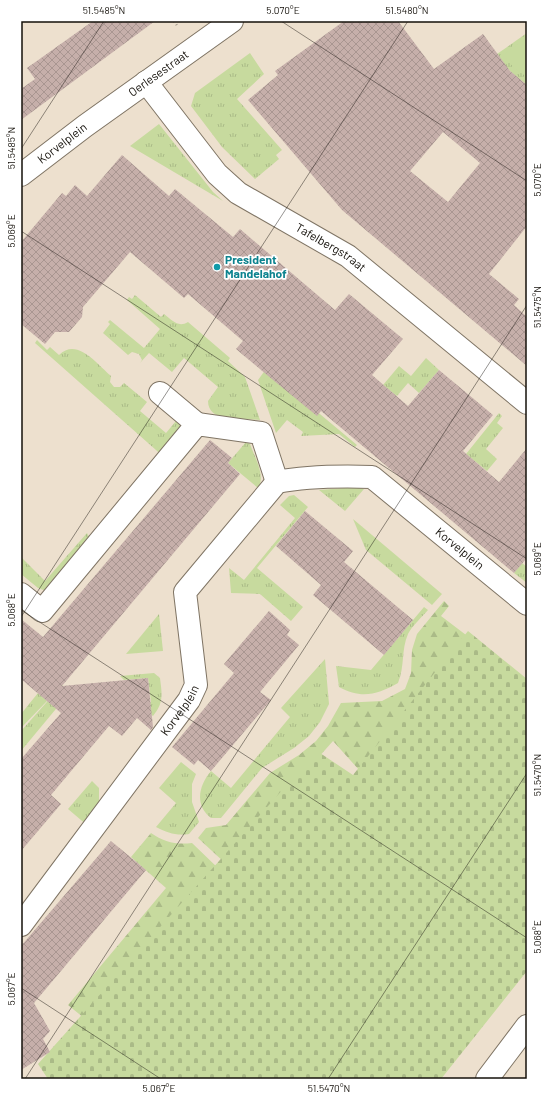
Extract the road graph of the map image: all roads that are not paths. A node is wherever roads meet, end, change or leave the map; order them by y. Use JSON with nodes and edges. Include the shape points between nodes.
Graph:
{"nodes":[{"id":1,"x":232,"y":21,"type":"edge"},
{"id":2,"x":146,"y":82,"type":"junction"},
{"id":3,"x":85,"y":126,"type":"junction"},
{"id":4,"x":21,"y":157,"type":"edge"},
{"id":5,"x":21,"y":174,"type":"edge"},
{"id":6,"x":160,"y":393,"type":"dead end"},
{"id":7,"x":527,"y":403,"type":"edge"},
{"id":8,"x":197,"y":424,"type":"junction"},
{"id":9,"x":277,"y":482,"type":"junction"},
{"id":10,"x":21,"y":594,"type":"edge"},
{"id":11,"x":527,"y":604,"type":"edge"},
{"id":12,"x":21,"y":925,"type":"edge"},
{"id":13,"x":527,"y":1026,"type":"edge"},
{"id":14,"x":487,"y":1079,"type":"edge"}],
"edges":[{"from":1,"to":2,"type":"street","name":"Oerlesestraat"},
{"from":2,"to":3,"type":"street","name":"Oerlesestraat"},
{"from":2,"to":7,"type":"street","name":"Tafelbergstraat","via":[[217,174],[238,193],[348,256]]},
{"from":3,"to":4,"type":"street","name":"Korvelplein","via":[[41,150]]},
{"from":3,"to":5,"type":"street","name":"Korvelplein"},
{"from":6,"to":8,"type":"street"},
{"from":8,"to":9,"type":"street","via":[[261,433]]},
{"from":8,"to":10,"type":"street","via":[[42,611]]},
{"from":9,"to":11,"type":"street","name":"Korvelplein","via":[[344,476],[372,477]]},
{"from":9,"to":12,"type":"street","name":"Korvelplein","via":[[185,592],[196,685],[189,700]]},
{"from":13,"to":14,"type":"street"}]}
